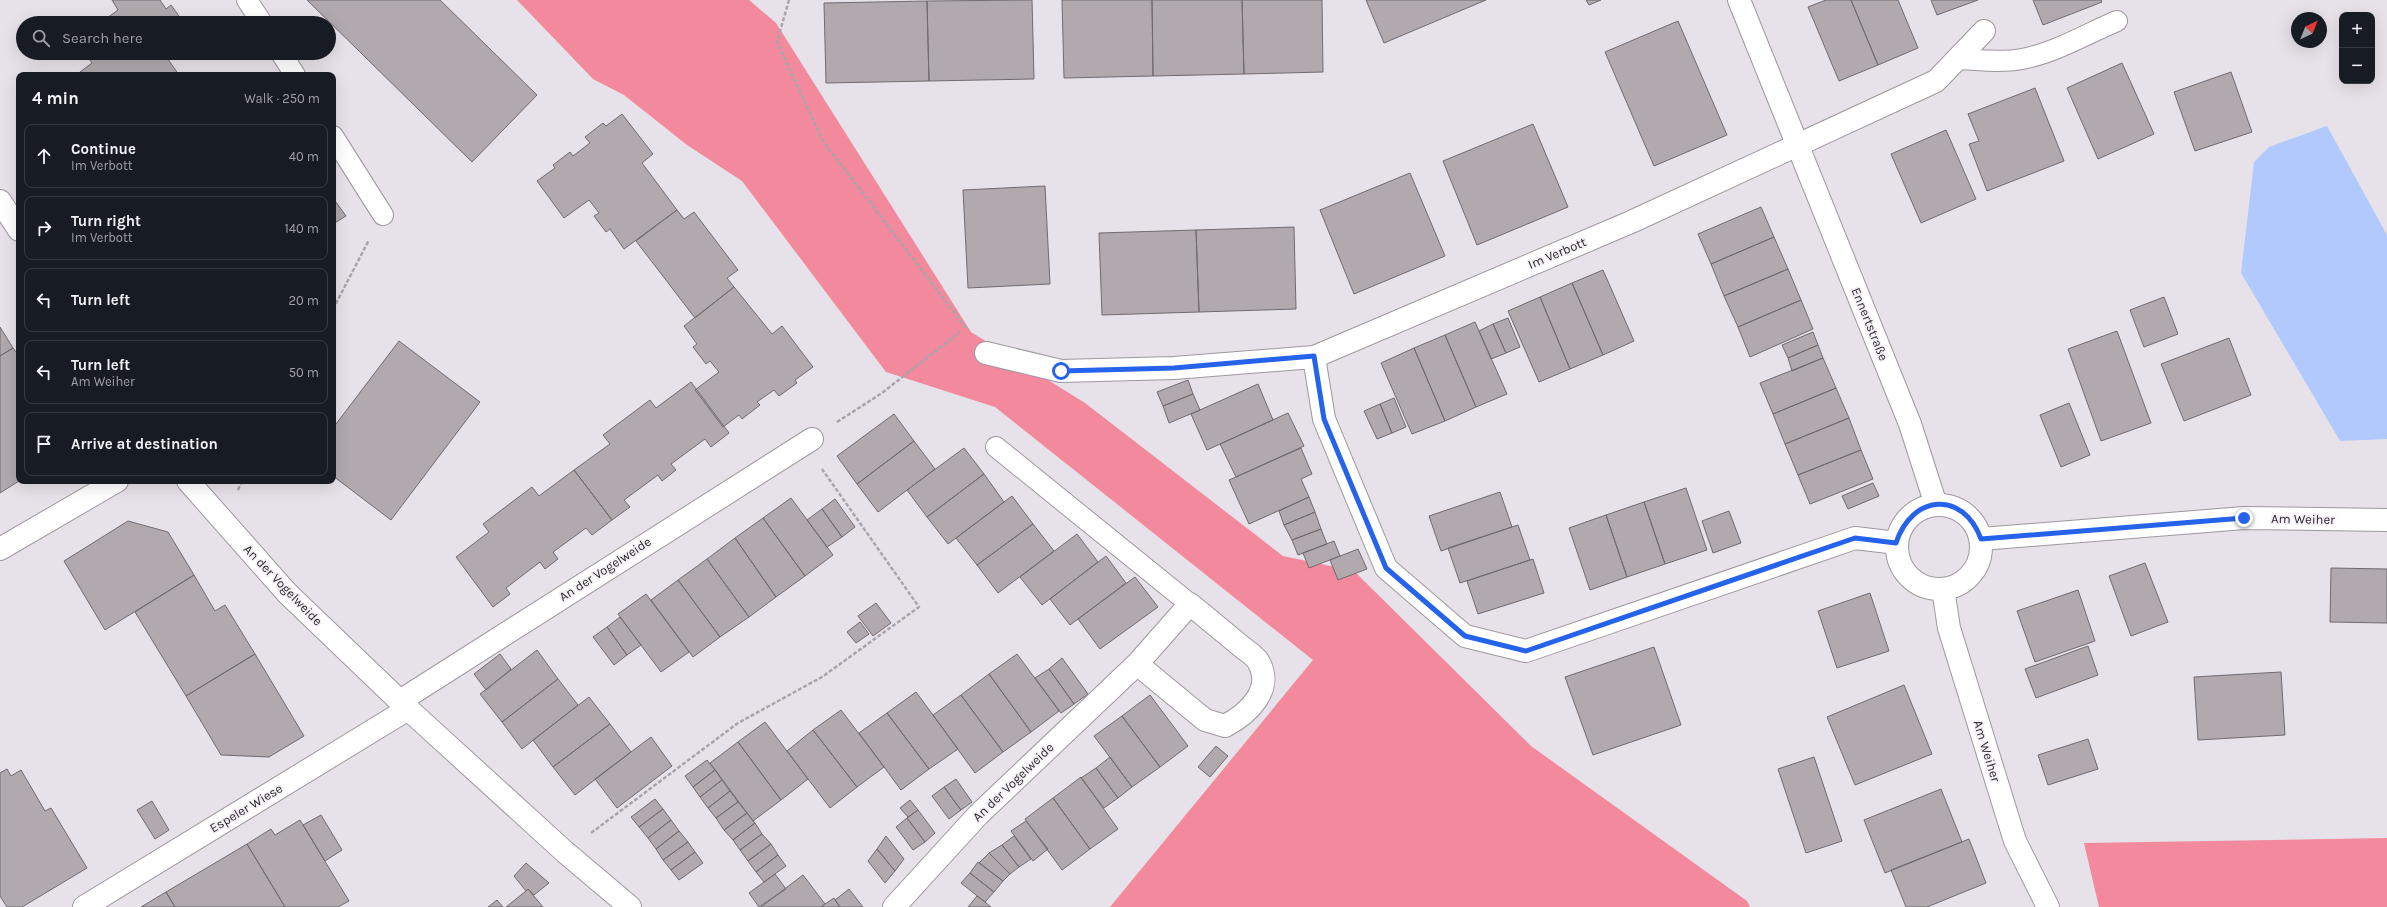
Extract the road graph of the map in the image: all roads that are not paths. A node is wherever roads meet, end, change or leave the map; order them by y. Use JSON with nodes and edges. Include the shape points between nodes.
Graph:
{"nodes":[{"id":1,"x":247,"y":0,"type":"edge"},
{"id":2,"x":1739,"y":0,"type":"edge"},
{"id":3,"x":257,"y":16,"type":"edge"},
{"id":4,"x":2117,"y":21,"type":"dead end"},
{"id":5,"x":1984,"y":31,"type":"dead end"},
{"id":6,"x":1958,"y":59,"type":"junction"},
{"id":7,"x":285,"y":60,"type":"edge"},
{"id":8,"x":293,"y":72,"type":"edge"},
{"id":9,"x":336,"y":141,"type":"edge"},
{"id":10,"x":1798,"y":146,"type":"junction"},
{"id":11,"x":0,"y":201,"type":"edge"},
{"id":12,"x":383,"y":215,"type":"road end"},
{"id":13,"x":16,"y":225,"type":"edge"},
{"id":14,"x":986,"y":353,"type":"dead end"},
{"id":15,"x":1314,"y":356,"type":"junction"},
{"id":16,"x":807,"y":441,"type":"road end"},
{"id":17,"x":996,"y":447,"type":"dead end"},
{"id":18,"x":112,"y":484,"type":"edge"},
{"id":19,"x":191,"y":484,"type":"edge"},
{"id":20,"x":1936,"y":505,"type":"junction"},
{"id":21,"x":2387,"y":520,"type":"edge"},
{"id":22,"x":1981,"y":539,"type":"junction"},
{"id":23,"x":1896,"y":543,"type":"junction"},
{"id":24,"x":0,"y":549,"type":"edge"},
{"id":25,"x":1943,"y":589,"type":"junction"},
{"id":26,"x":1190,"y":604,"type":"junction"},
{"id":27,"x":1136,"y":664,"type":"junction"},
{"id":28,"x":404,"y":705,"type":"junction"},
{"id":29,"x":84,"y":907,"type":"edge"},
{"id":30,"x":630,"y":907,"type":"edge"},
{"id":31,"x":894,"y":907,"type":"edge"},
{"id":32,"x":2048,"y":907,"type":"edge"}],
"edges":[{"from":1,"to":3,"type":"lane"},
{"from":2,"to":10,"type":"street","name":"Ennertstraße"},
{"from":4,"to":6,"type":"lane","via":[[2052,50],[2022,59]]},
{"from":5,"to":6,"type":"street"},
{"from":6,"to":10,"type":"street","via":[[1936,81]]},
{"from":7,"to":8,"type":"lane"},
{"from":9,"to":12,"type":"lane"},
{"from":10,"to":15,"type":"street","name":"Im Verbott","via":[[1632,222]]},
{"from":10,"to":20,"type":"street","name":"Ennertstraße","via":[[1910,424]]},
{"from":11,"to":13,"type":"street"},
{"from":14,"to":15,"type":"street","name":"Im Verbott","via":[[1061,371],[1174,368]]},
{"from":15,"to":23,"type":"street","via":[[1324,419],[1386,568],[1465,636],[1526,651],[1855,538]]},
{"from":16,"to":28,"type":"street","name":"An der Vogelweide"},
{"from":17,"to":26,"type":"lane"},
{"from":18,"to":24,"type":"street"},
{"from":19,"to":28,"type":"street","name":"An der Vogelweide","via":[[287,593]]},
{"from":20,"to":22,"type":"street","via":[[1959,509],[1970,518]]},
{"from":20,"to":23,"type":"street","via":[[1921,508],[1909,516],[1901,528]]},
{"from":21,"to":22,"type":"street","name":"Am Weiher","via":[[2244,518]]},
{"from":22,"to":25,"type":"street","via":[[1977,567],[1957,586]]},
{"from":23,"to":25,"type":"street","via":[[1901,566],[1909,577],[1919,584]]},
{"from":25,"to":32,"type":"street","name":"Am Weiher","via":[[1949,628],[2015,841]]},
{"from":26,"to":27,"type":"street","name":"An der Vogelweide"},
{"from":26,"to":27,"type":"street","via":[[1258,660],[1263,675],[1260,694],[1246,713],[1225,726],[1205,720]]},
{"from":27,"to":31,"type":"street","name":"An der Vogelweide","via":[[978,815]]},
{"from":28,"to":29,"type":"street","name":"Espeler Wiese"},
{"from":28,"to":30,"type":"street","name":"An der Vogelweide","via":[[565,852]]}]}
